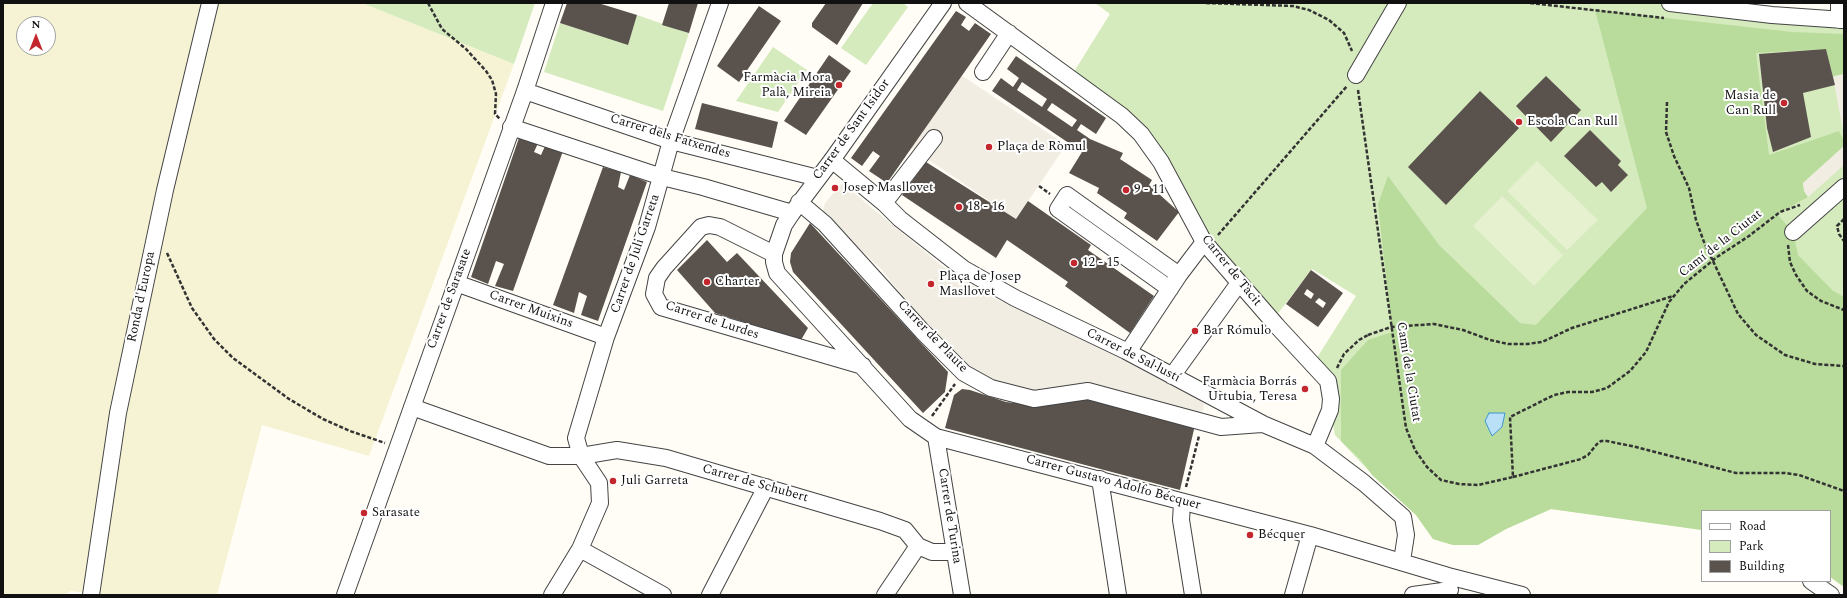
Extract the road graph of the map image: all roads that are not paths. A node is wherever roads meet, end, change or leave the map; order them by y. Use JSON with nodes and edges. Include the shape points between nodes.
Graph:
{"nodes":[{"id":1,"x":210,"y":3,"type":"edge"},
{"id":2,"x":554,"y":3,"type":"edge"},
{"id":3,"x":720,"y":3,"type":"edge"},
{"id":4,"x":943,"y":3,"type":"edge"},
{"id":5,"x":967,"y":3,"type":"edge"},
{"id":6,"x":1398,"y":3,"type":"edge"},
{"id":7,"x":1670,"y":3,"type":"edge"},
{"id":8,"x":1839,"y":3,"type":"edge"},
{"id":9,"x":1842,"y":20,"type":"edge"},
{"id":10,"x":1009,"y":33,"type":"junction"},
{"id":11,"x":983,"y":72,"type":"dead end"},
{"id":12,"x":1356,"y":75,"type":"road end"},
{"id":13,"x":524,"y":90,"type":"junction"},
{"id":14,"x":511,"y":128,"type":"junction"},
{"id":15,"x":934,"y":138,"type":"dead end"},
{"id":16,"x":671,"y":140,"type":"junction"},
{"id":17,"x":832,"y":160,"type":"junction"},
{"id":18,"x":662,"y":177,"type":"junction"},
{"id":19,"x":818,"y":178,"type":"junction"},
{"id":20,"x":1844,"y":186,"type":"edge"},
{"id":21,"x":884,"y":203,"type":"junction"},
{"id":22,"x":796,"y":208,"type":"junction"},
{"id":23,"x":1792,"y":232,"type":"road end"},
{"id":24,"x":1206,"y":244,"type":"junction"},
{"id":25,"x":774,"y":258,"type":"junction"},
{"id":26,"x":1179,"y":275,"type":"junction"},
{"id":27,"x":456,"y":283,"type":"junction"},
{"id":28,"x":1238,"y":283,"type":"junction"},
{"id":29,"x":1170,"y":289,"type":"junction"},
{"id":30,"x":606,"y":337,"type":"junction"},
{"id":31,"x":1128,"y":352,"type":"junction"},
{"id":32,"x":863,"y":366,"type":"junction"},
{"id":33,"x":1172,"y":376,"type":"junction"},
{"id":34,"x":412,"y":407,"type":"junction"},
{"id":35,"x":1263,"y":424,"type":"junction"},
{"id":36,"x":930,"y":432,"type":"junction"},
{"id":37,"x":1315,"y":446,"type":"junction"},
{"id":38,"x":581,"y":456,"type":"junction"},
{"id":39,"x":1100,"y":479,"type":"junction"},
{"id":40,"x":766,"y":487,"type":"junction"},
{"id":41,"x":1182,"y":503,"type":"junction"},
{"id":42,"x":1310,"y":535,"type":"junction"},
{"id":43,"x":918,"y":546,"type":"junction"},
{"id":44,"x":580,"y":549,"type":"junction"},
{"id":45,"x":955,"y":552,"type":"junction"},
{"id":46,"x":1402,"y":561,"type":"junction"},
{"id":47,"x":1812,"y":582,"type":"edge"},
{"id":48,"x":1450,"y":587,"type":"edge"},
{"id":49,"x":92,"y":595,"type":"edge"},
{"id":50,"x":344,"y":595,"type":"edge"},
{"id":51,"x":552,"y":595,"type":"edge"},
{"id":52,"x":663,"y":595,"type":"edge"},
{"id":53,"x":710,"y":595,"type":"edge"},
{"id":54,"x":885,"y":595,"type":"edge"},
{"id":55,"x":962,"y":595,"type":"edge"},
{"id":56,"x":1118,"y":595,"type":"edge"},
{"id":57,"x":1193,"y":595,"type":"edge"},
{"id":58,"x":1293,"y":595,"type":"edge"},
{"id":59,"x":1413,"y":595,"type":"edge"},
{"id":60,"x":1522,"y":595,"type":"edge"},
{"id":61,"x":1831,"y":595,"type":"edge"}],
"edges":[{"from":1,"to":49,"type":"street","name":"Ronda d'Europa","via":[[164,190],[118,412]]},
{"from":2,"to":13,"type":"street","name":"Carrer de Sarasate"},
{"from":3,"to":16,"type":"street","name":"Carrer de Juli Garreta"},
{"from":4,"to":17,"type":"street","name":"Carrer de Sant Isidor"},
{"from":5,"to":10,"type":"street","name":"Carrer de Tàcit"},
{"from":6,"to":12,"type":"street"},
{"from":7,"to":9,"type":"street"},
{"from":8,"to":9,"type":"street"},
{"from":10,"to":11,"type":"street"},
{"from":10,"to":24,"type":"street","name":"Carrer de Tàcit","via":[[1122,116],[1140,134],[1161,162]]},
{"from":13,"to":14,"type":"street","name":"Carrer de Sarasate"},
{"from":13,"to":16,"type":"street","name":"Carrer dels Fatxendes"},
{"from":14,"to":18,"type":"street"},
{"from":14,"to":27,"type":"street","name":"Carrer de Sarasate"},
{"from":15,"to":21,"type":"street"},
{"from":16,"to":18,"type":"street","name":"Carrer de Juli Garreta"},
{"from":16,"to":19,"type":"street","name":"Carrer dels Fatxendes"},
{"from":17,"to":19,"type":"street","name":"Carrer de Sant Isidor"},
{"from":17,"to":21,"type":"street","name":"Carrer de Sal·lustí"},
{"from":18,"to":22,"type":"street"},
{"from":18,"to":30,"type":"street","name":"Carrer de Juli Garreta"},
{"from":19,"to":22,"type":"street","name":"Carrer de Sant Isidor"},
{"from":20,"to":23,"type":"street"},
{"from":21,"to":31,"type":"street","name":"Carrer de Sal·lustí","via":[[900,219],[964,269],[1015,298]]},
{"from":22,"to":25,"type":"street","name":"Carrer de Sant Isidor","via":[[784,225]]},
{"from":22,"to":35,"type":"street","name":"Carrer de Plaute","via":[[825,224],[922,331],[964,373],[991,388],[1034,400],[1088,391],[1221,427]]},
{"from":24,"to":26,"type":"street"},
{"from":24,"to":28,"type":"street","name":"Carrer de Tàcit"},
{"from":25,"to":32,"type":"street","name":"Carrer Gustavo Adolfo Bécquer","via":[[777,273]]},
{"from":25,"to":32,"type":"street","name":"Carrer de Lurdes","via":[[720,227],[701,227],[664,268],[658,278],[654,294],[661,307]]},
{"from":26,"to":29,"type":"street"},
{"from":26,"to":29,"type":"street","via":[[1067,195],[1058,209]]},
{"from":27,"to":30,"type":"street","name":"Carrer Muixins"},
{"from":27,"to":34,"type":"street","name":"Carrer de Sarasate"},
{"from":28,"to":33,"type":"street"},
{"from":28,"to":37,"type":"street","name":"Carrer de Tàcit","via":[[1328,380],[1330,410]]},
{"from":29,"to":31,"type":"street"},
{"from":30,"to":38,"type":"street","name":"Carrer de Juli Garreta","via":[[576,438]]},
{"from":31,"to":33,"type":"street","name":"Carrer de Sal·lustí"},
{"from":32,"to":36,"type":"street","name":"Carrer Gustavo Adolfo Bécquer","via":[[910,419]]},
{"from":33,"to":35,"type":"street","name":"Carrer de Sal·lustí"},
{"from":34,"to":38,"type":"street","name":"Carrer de Schubert","via":[[549,456]]},
{"from":34,"to":50,"type":"street","name":"Carrer de Sarasate"},
{"from":35,"to":37,"type":"street","name":"Carrer de Sal·lustí"},
{"from":36,"to":39,"type":"street","name":"Carrer Gustavo Adolfo Bécquer"},
{"from":36,"to":45,"type":"street","name":"Carrer de Turina"},
{"from":37,"to":46,"type":"street","name":"Carrer de Sal·lustí","via":[[1364,483],[1402,517],[1406,535]]},
{"from":38,"to":40,"type":"street","name":"Carrer de Schubert","via":[[617,450],[666,458]]},
{"from":38,"to":44,"type":"street","name":"Carrer de Juli Garreta","via":[[598,483],[600,503]]},
{"from":39,"to":41,"type":"street","name":"Carrer Gustavo Adolfo Bécquer"},
{"from":39,"to":56,"type":"street"},
{"from":40,"to":43,"type":"street","name":"Carrer de Schubert","via":[[905,530]]},
{"from":40,"to":53,"type":"street"},
{"from":41,"to":42,"type":"street","name":"Carrer Gustavo Adolfo Bécquer"},
{"from":41,"to":57,"type":"street","via":[[1181,520]]},
{"from":42,"to":46,"type":"street","name":"Carrer Gustavo Adolfo Bécquer"},
{"from":42,"to":58,"type":"street"},
{"from":43,"to":45,"type":"street","via":[[932,552]]},
{"from":43,"to":54,"type":"street"},
{"from":44,"to":51,"type":"street"},
{"from":44,"to":52,"type":"street"},
{"from":45,"to":55,"type":"street","name":"Carrer de Turina"},
{"from":46,"to":48,"type":"street","name":"Carrer Gustavo Adolfo Bécquer"},
{"from":47,"to":61,"type":"street"},
{"from":48,"to":59,"type":"street"},
{"from":48,"to":60,"type":"street","name":"Carrer Gustavo Adolfo Bécquer"}]}
